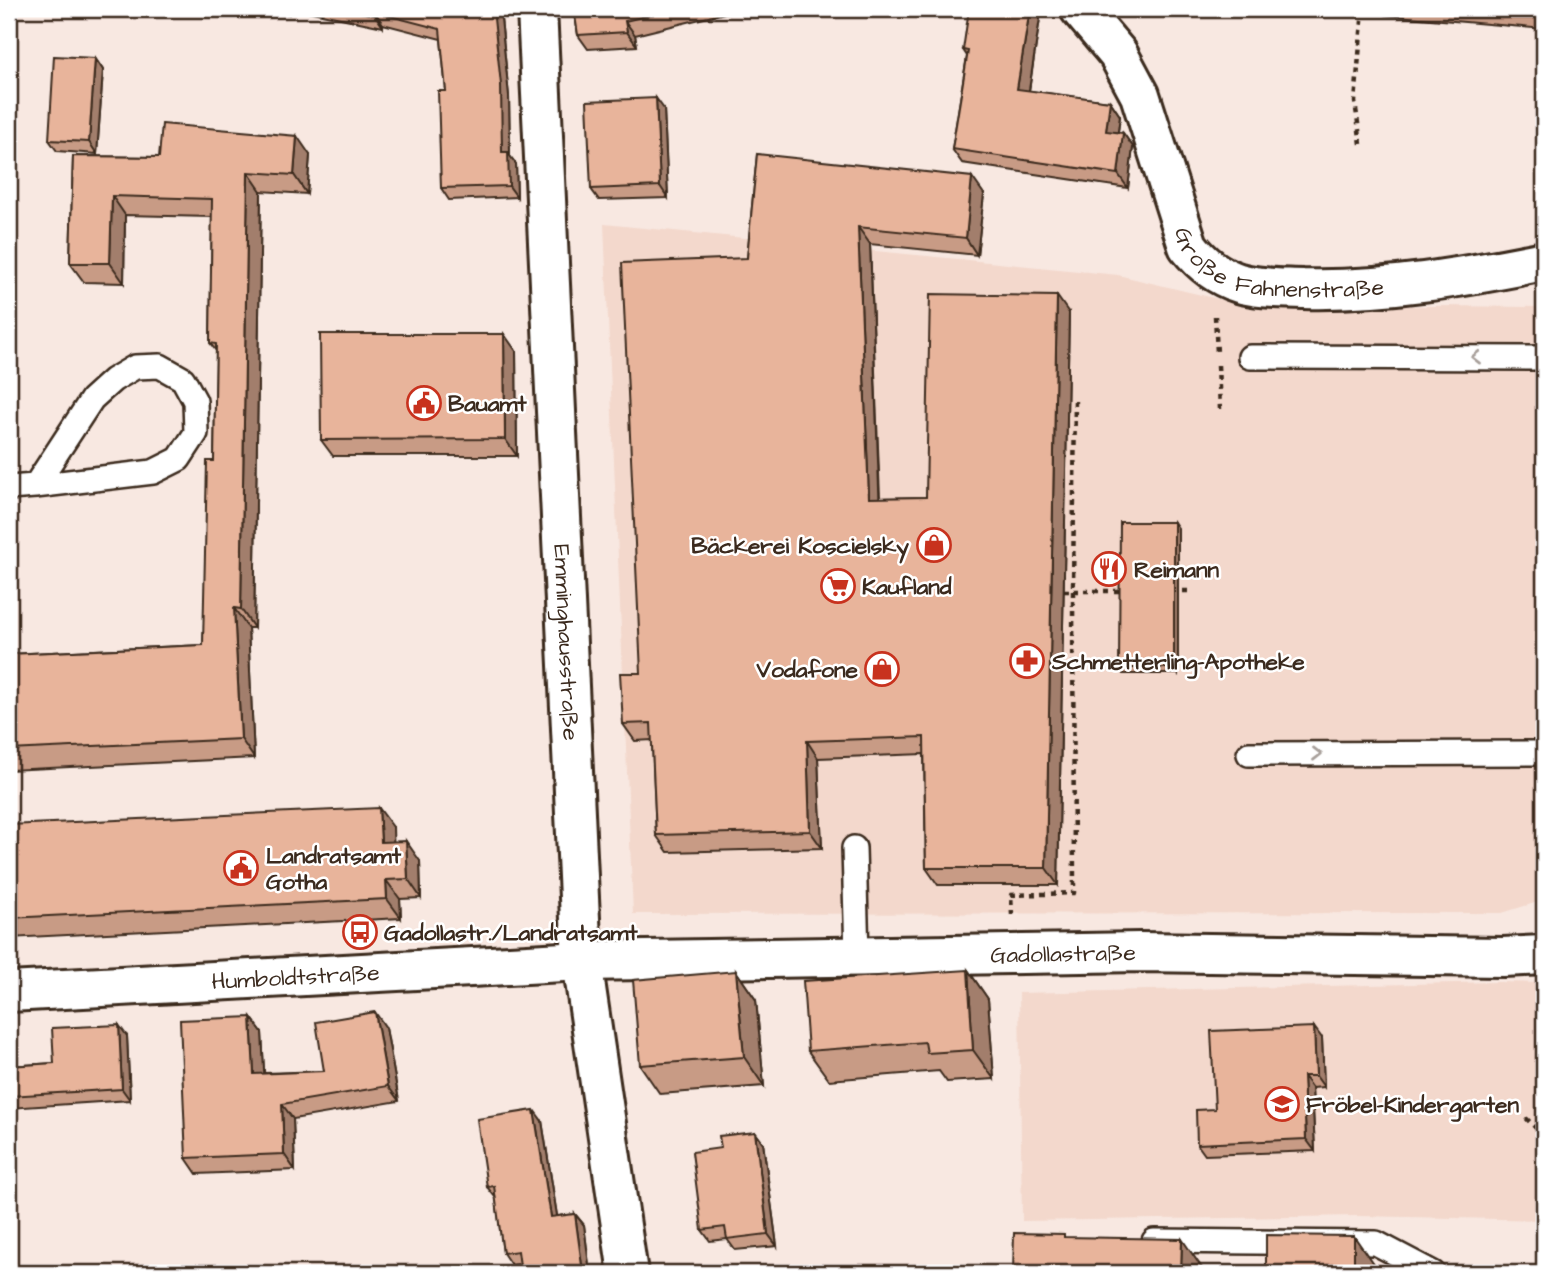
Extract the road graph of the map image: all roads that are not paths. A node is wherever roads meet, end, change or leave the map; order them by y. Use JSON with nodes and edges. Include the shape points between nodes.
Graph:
{"nodes":[{"id":1,"x":537,"y":9,"type":"edge"},
{"id":2,"x":1080,"y":9,"type":"edge"},
{"id":3,"x":1544,"y":261,"type":"edge"},
{"id":4,"x":1250,"y":357,"type":"dead end"},
{"id":5,"x":1544,"y":358,"type":"edge"},
{"id":6,"x":35,"y":486,"type":"junction"},
{"id":7,"x":9,"y":488,"type":"edge"},
{"id":8,"x":1249,"y":754,"type":"dead end"},
{"id":9,"x":1544,"y":754,"type":"edge"},
{"id":10,"x":854,"y":848,"type":"dead end"},
{"id":11,"x":1544,"y":955,"type":"edge"},
{"id":12,"x":857,"y":956,"type":"junction"},
{"id":13,"x":582,"y":961,"type":"junction"},
{"id":14,"x":9,"y":992,"type":"edge"},
{"id":15,"x":1132,"y":1241,"type":"edge"},
{"id":16,"x":628,"y":1273,"type":"edge"},
{"id":17,"x":1433,"y":1273,"type":"edge"}],
"edges":[{"from":1,"to":13,"type":"street","name":"Emminghausstraße"},
{"from":2,"to":3,"type":"street","name":"Große Fahnenstraße","via":[[1118,54],[1140,95],[1188,246],[1201,264],[1217,273],[1258,287],[1339,289],[1451,279]]},
{"from":5,"to":4,"type":"lane","one_way":true},
{"from":6,"to":6,"type":"lane","via":[[153,472],[179,458],[196,433],[195,401],[183,379],[159,366],[135,367],[113,380],[92,399]]},
{"from":6,"to":7,"type":"lane"},
{"from":8,"to":9,"type":"lane","one_way":true},
{"from":10,"to":12,"type":"lane"},
{"from":11,"to":12,"type":"street","name":"Gadollastraße","via":[[1140,952]]},
{"from":12,"to":13,"type":"street","name":"Gadollastraße"},
{"from":13,"to":14,"type":"street","name":"Humboldtstraße"},
{"from":13,"to":16,"type":"street","name":"Emminghausstraße"},
{"from":15,"to":17,"type":"lane","via":[[1376,1243]]}]}
